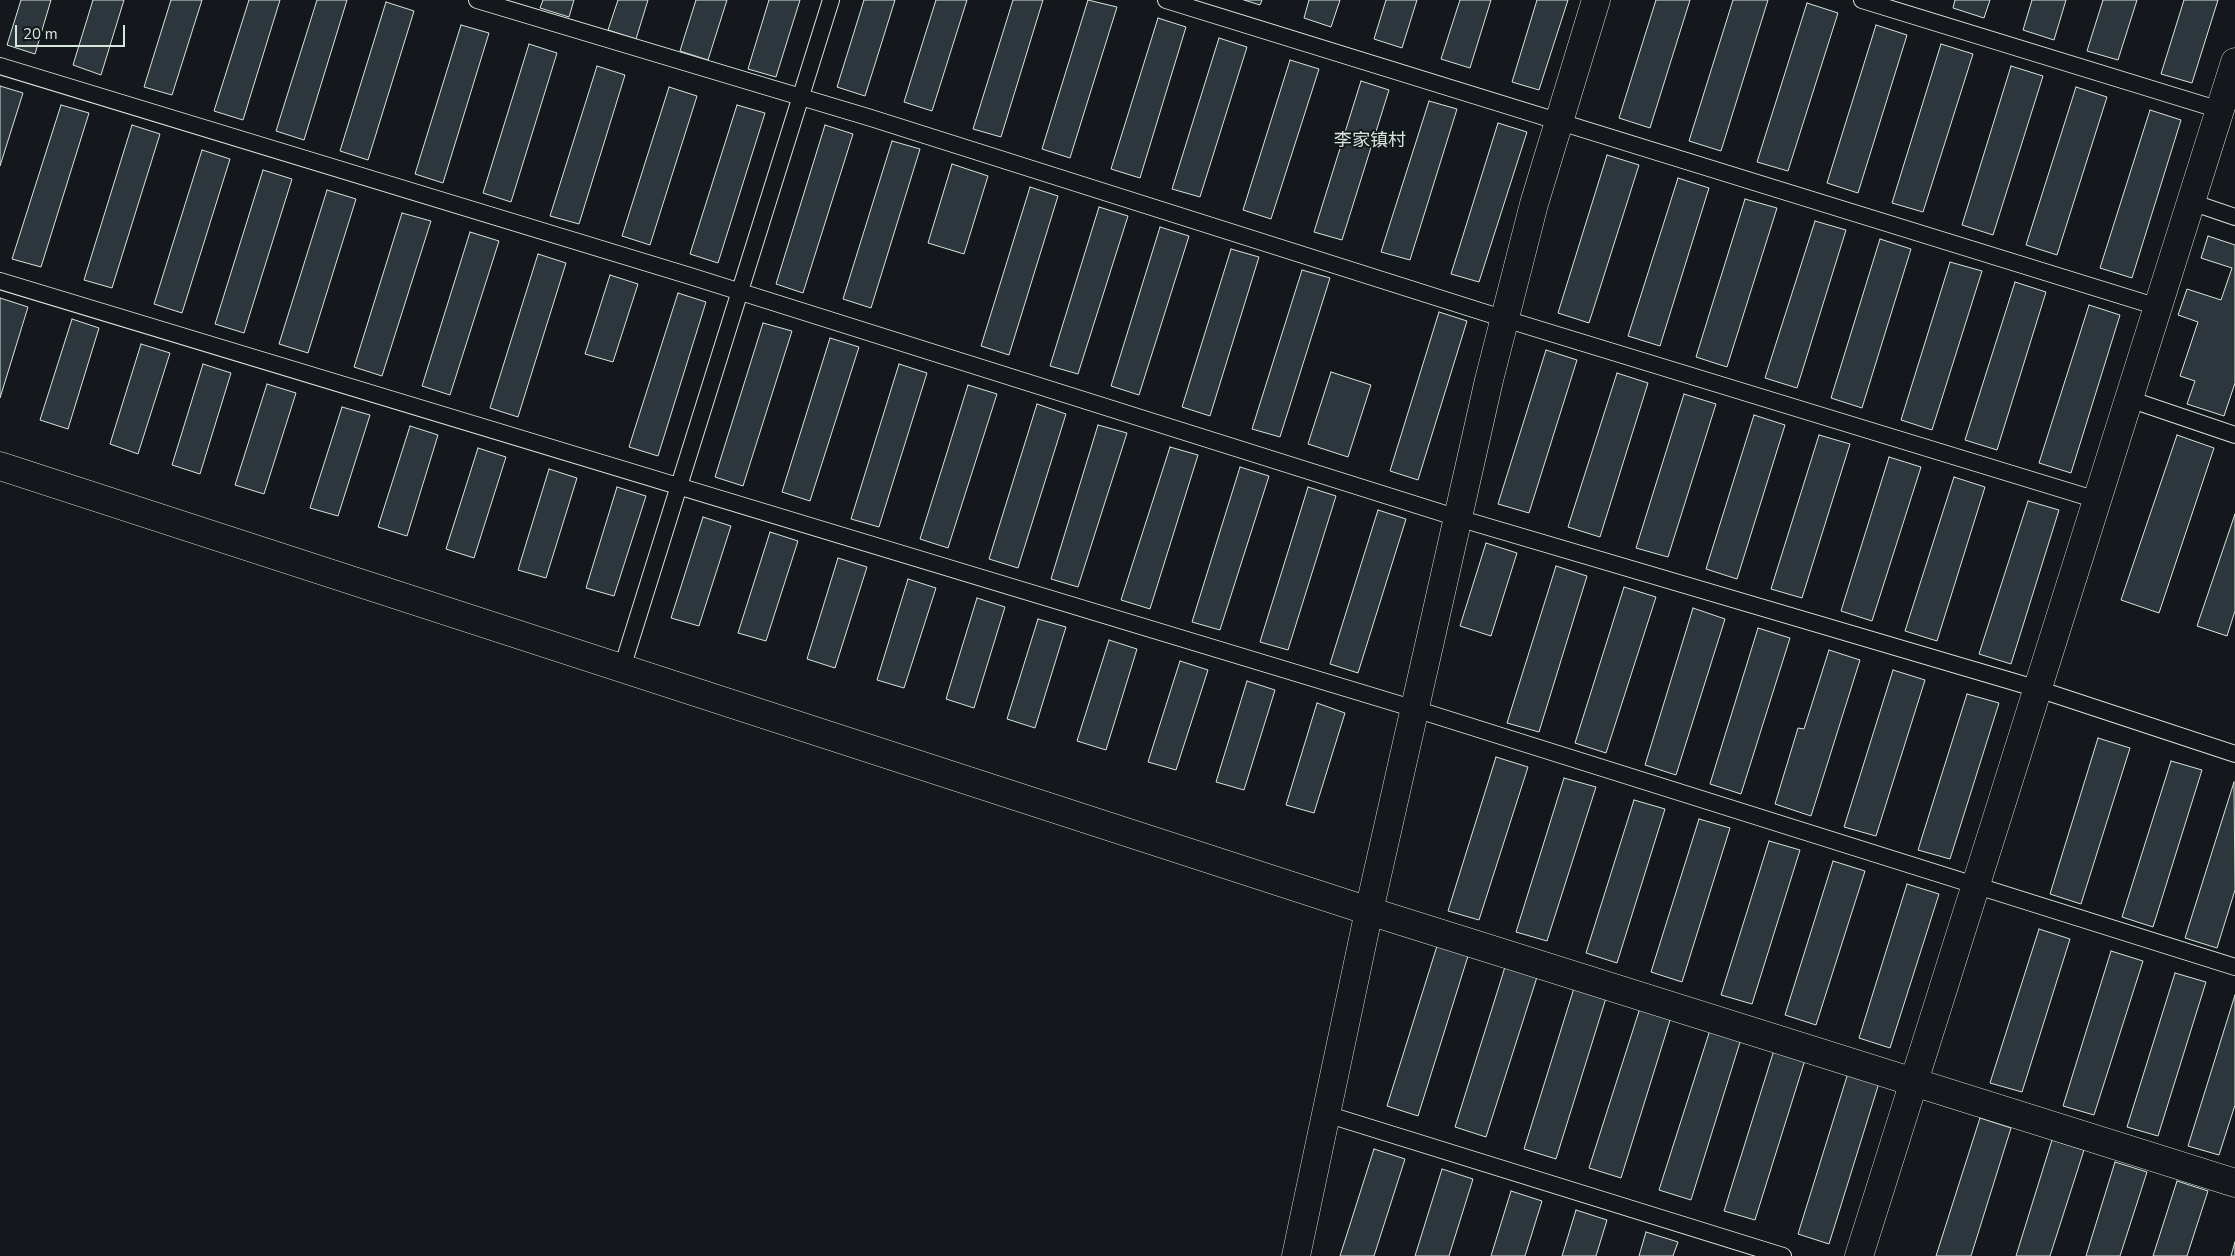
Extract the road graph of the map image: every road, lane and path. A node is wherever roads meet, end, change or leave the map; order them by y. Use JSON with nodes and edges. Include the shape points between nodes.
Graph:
{"nodes":[{"id":1,"x":477,"y":0,"type":"edge"},
{"id":2,"x":832,"y":0,"type":"edge"},
{"id":3,"x":1166,"y":0,"type":"edge"},
{"id":4,"x":1596,"y":0,"type":"edge"},
{"id":5,"x":1862,"y":0,"type":"edge"},
{"id":6,"x":2235,"y":62,"type":"edge"},
{"id":7,"x":0,"y":66,"type":"edge"},
{"id":8,"x":801,"y":97,"type":"junction"},
{"id":9,"x":2220,"y":110,"type":"junction"},
{"id":10,"x":1560,"y":122,"type":"junction"},
{"id":11,"x":2191,"y":202,"type":"junction"},
{"id":12,"x":2235,"y":217,"type":"edge"},
{"id":13,"x":0,"y":281,"type":"edge"},
{"id":14,"x":740,"y":292,"type":"junction"},
{"id":15,"x":2158,"y":307,"type":"junction"},
{"id":16,"x":1505,"y":319,"type":"junction"},
{"id":17,"x":2129,"y":399,"type":"junction"},
{"id":18,"x":2235,"y":434,"type":"edge"},
{"id":19,"x":0,"y":466,"type":"edge"},
{"id":20,"x":679,"y":486,"type":"junction"},
{"id":21,"x":2097,"y":500,"type":"junction"},
{"id":22,"x":1458,"y":518,"type":"junction"},
{"id":23,"x":622,"y":668,"type":"junction"},
{"id":24,"x":2038,"y":689,"type":"junction"},
{"id":25,"x":1415,"y":709,"type":"junction"},
{"id":26,"x":2235,"y":754,"type":"edge"},
{"id":27,"x":1976,"y":885,"type":"junction"},
{"id":28,"x":1369,"y":910,"type":"junction"},
{"id":29,"x":2235,"y":967,"type":"edge"},
{"id":30,"x":1914,"y":1082,"type":"junction"},
{"id":31,"x":1326,"y":1114,"type":"junction"},
{"id":32,"x":2235,"y":1183,"type":"edge"},
{"id":33,"x":1296,"y":1256,"type":"edge"},
{"id":34,"x":1783,"y":1256,"type":"edge"},
{"id":35,"x":1859,"y":1256,"type":"edge"}],
"edges":[{"from":1,"to":8,"type":"lane"},
{"from":2,"to":8,"type":"lane"},
{"from":3,"to":10,"type":"lane"},
{"from":4,"to":10,"type":"street"},
{"from":5,"to":9,"type":"lane"},
{"from":6,"to":9,"type":"street"},
{"from":7,"to":14,"type":"lane"},
{"from":8,"to":14,"type":"lane"},
{"from":8,"to":16,"type":"lane"},
{"from":9,"to":11,"type":"street"},
{"from":10,"to":15,"type":"lane"},
{"from":10,"to":16,"type":"street","via":[[1534,204]]},
{"from":11,"to":12,"type":"lane"},
{"from":11,"to":15,"type":"street"},
{"from":13,"to":20,"type":"lane"},
{"from":14,"to":20,"type":"lane"},
{"from":14,"to":22,"type":"lane"},
{"from":15,"to":17,"type":"street"},
{"from":16,"to":21,"type":"lane"},
{"from":16,"to":22,"type":"street"},
{"from":17,"to":18,"type":"lane"},
{"from":17,"to":21,"type":"street"},
{"from":19,"to":23,"type":"street"},
{"from":20,"to":23,"type":"lane"},
{"from":20,"to":25,"type":"lane"},
{"from":21,"to":24,"type":"street"},
{"from":22,"to":24,"type":"lane"},
{"from":22,"to":25,"type":"street"},
{"from":23,"to":28,"type":"street"},
{"from":24,"to":26,"type":"lane"},
{"from":24,"to":27,"type":"street"},
{"from":25,"to":27,"type":"lane"},
{"from":25,"to":28,"type":"street"},
{"from":27,"to":29,"type":"lane"},
{"from":27,"to":30,"type":"street"},
{"from":28,"to":30,"type":"street"},
{"from":28,"to":31,"type":"street"},
{"from":30,"to":32,"type":"street"},
{"from":30,"to":35,"type":"street"},
{"from":31,"to":33,"type":"street"},
{"from":31,"to":34,"type":"lane"}]}
